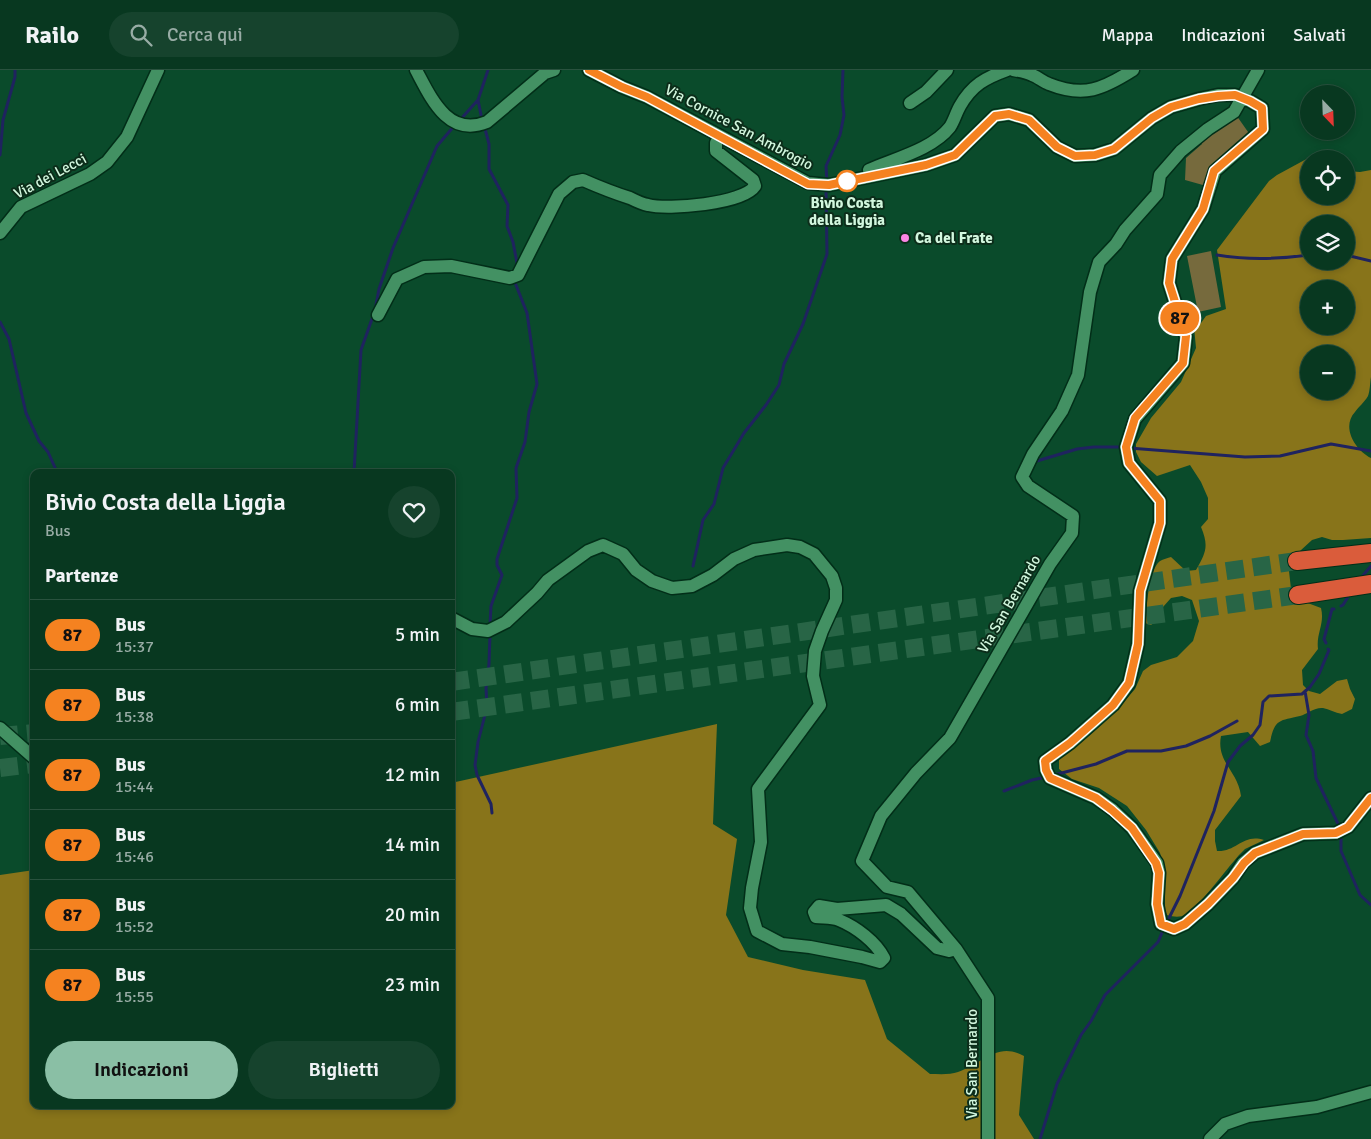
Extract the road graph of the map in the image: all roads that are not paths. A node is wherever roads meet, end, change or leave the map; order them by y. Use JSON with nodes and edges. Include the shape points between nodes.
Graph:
{"nodes":[{"id":1,"x":158,"y":70,"type":"edge"},
{"id":2,"x":416,"y":70,"type":"edge"},
{"id":3,"x":554,"y":70,"type":"edge"},
{"id":4,"x":589,"y":70,"type":"edge"},
{"id":5,"x":947,"y":70,"type":"edge"},
{"id":6,"x":1007,"y":70,"type":"edge"},
{"id":7,"x":1013,"y":70,"type":"edge"},
{"id":8,"x":1134,"y":70,"type":"edge"},
{"id":9,"x":1258,"y":70,"type":"edge"},
{"id":10,"x":1243,"y":98,"type":"junction"},
{"id":11,"x":910,"y":103,"type":"dead end"},
{"id":12,"x":719,"y":137,"type":"junction"},
{"id":13,"x":849,"y":181,"type":"junction"},
{"id":14,"x":0,"y":233,"type":"edge"},
{"id":15,"x":378,"y":315,"type":"dead end"},
{"id":16,"x":1371,"y":553,"type":"edge"},
{"id":17,"x":1298,"y":561,"type":"tunnel mouth"},
{"id":18,"x":1371,"y":584,"type":"edge"},
{"id":19,"x":1298,"y":595,"type":"tunnel mouth"},
{"id":20,"x":455,"y":620,"type":"edge"},
{"id":21,"x":0,"y":728,"type":"edge"},
{"id":22,"x":30,"y":754,"type":"edge"},
{"id":23,"x":1371,"y":798,"type":"edge"},
{"id":24,"x":956,"y":949,"type":"junction"},
{"id":25,"x":1371,"y":1092,"type":"edge"},
{"id":26,"x":988,"y":1139,"type":"edge"},
{"id":27,"x":1210,"y":1139,"type":"edge"}],
"edges":[{"from":1,"to":14,"type":"street","name":"Via dei Lecci","via":[[127,137],[107,162],[90,174],[21,207]]},
{"from":2,"to":3,"type":"street","via":[[436,106],[450,120],[477,126],[487,122],[545,73]]},
{"from":4,"to":12,"type":"street","name":"Via Cornice San Ambrogio","via":[[647,97]]},
{"from":5,"to":11,"type":"street"},
{"from":6,"to":13,"type":"street","name":"Via Cornice San Ambrogio","via":[[987,77],[971,90],[950,127],[934,141]]},
{"from":7,"to":8,"type":"street","via":[[1073,91],[1094,91]]},
{"from":9,"to":10,"type":"street"},
{"from":10,"to":13,"type":"street","name":"Via Cornice San Ambrogio","via":[[1218,96],[1171,107],[1114,149],[1095,155],[1075,156],[1057,147],[1029,120],[1009,114],[995,116],[955,155],[926,165]]},
{"from":10,"to":23,"type":"street","via":[[1262,108],[1263,129],[1214,171],[1203,209],[1172,259],[1169,283],[1186,336],[1183,363],[1135,418],[1126,447],[1129,463],[1160,501],[1160,523],[1140,591],[1138,644],[1129,683],[1113,705],[1045,761],[1046,770],[1050,778],[1096,798],[1132,828],[1156,863],[1159,873],[1157,904],[1166,926],[1174,929],[1202,909],[1255,853],[1303,834],[1336,833],[1348,827]]},
{"from":10,"to":24,"type":"street","name":"Via San Bernardo","via":[[1234,112],[1208,128],[1160,174],[1157,194],[1099,262],[1090,292],[1078,375],[1062,411],[1033,454],[1022,477],[1028,486],[1073,516],[1072,533],[1050,564],[950,738],[881,816],[862,861],[887,887],[908,892]]},
{"from":12,"to":13,"type":"street","name":"Via Cornice San Ambrogio","via":[[808,184],[829,185]]},
{"from":12,"to":15,"type":"street","via":[[716,151],[753,180],[755,186],[752,190],[734,198],[703,204],[648,205],[583,180],[573,182],[559,194],[514,276],[451,266],[424,267],[397,279]]},
{"from":16,"to":17,"type":"highway"},
{"from":18,"to":19,"type":"highway"},
{"from":20,"to":24,"type":"street","via":[[472,629],[488,631],[506,622],[548,580],[588,551],[603,545],[623,554],[636,570],[652,581],[672,588],[692,586],[754,550],[787,545],[800,546],[814,554],[832,576],[836,600],[815,651],[812,676],[820,705],[758,789],[761,842],[750,908],[757,932],[782,944],[880,962],[884,958],[877,946],[856,930],[838,920],[816,917],[814,912],[820,906],[837,909],[886,905],[901,914],[937,948]]},
{"from":21,"to":22,"type":"street"},
{"from":24,"to":26,"type":"street","name":"Via San Bernardo","via":[[988,998]]},
{"from":25,"to":27,"type":"street","via":[[1317,1107],[1248,1116],[1225,1124]]}]}
